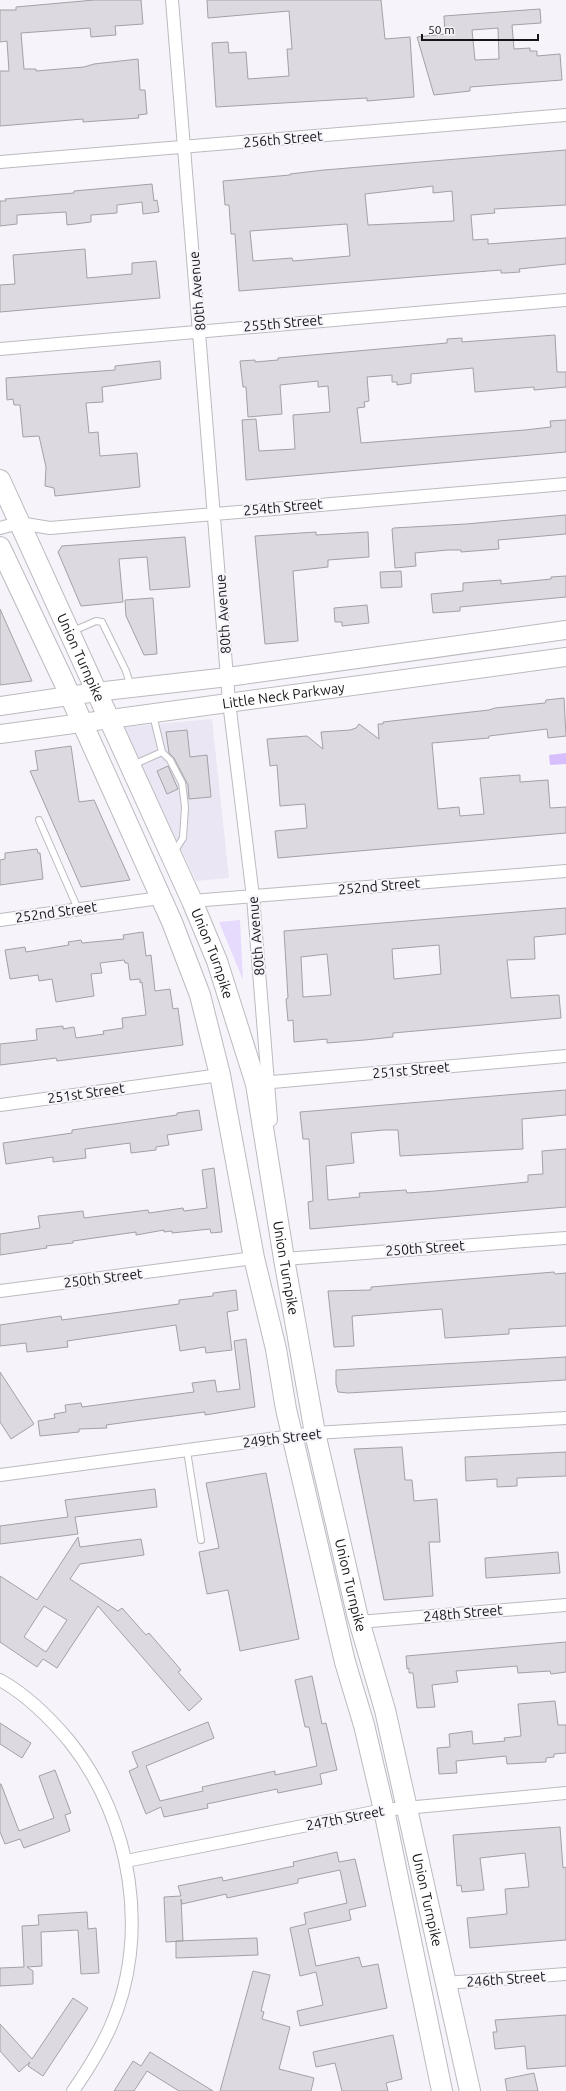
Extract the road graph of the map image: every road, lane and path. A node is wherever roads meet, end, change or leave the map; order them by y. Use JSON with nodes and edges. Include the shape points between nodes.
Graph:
{"nodes":[{"id":1,"x":172,"y":0,"type":"edge"},
{"id":2,"x":566,"y":116,"type":"edge"},
{"id":3,"x":185,"y":147,"type":"junction"},
{"id":4,"x":0,"y":162,"type":"edge"},
{"id":5,"x":566,"y":300,"type":"edge"},
{"id":6,"x":200,"y":330,"type":"junction"},
{"id":7,"x":0,"y":349,"type":"edge"},
{"id":8,"x":0,"y":480,"type":"edge"},
{"id":9,"x":566,"y":484,"type":"edge"},
{"id":10,"x":215,"y":513,"type":"junction"},
{"id":11,"x":19,"y":523,"type":"junction"},
{"id":12,"x":0,"y":528,"type":"edge"},
{"id":13,"x":0,"y":547,"type":"edge"},
{"id":14,"x":566,"y":630,"type":"edge"},
{"id":15,"x":69,"y":633,"type":"junction"},
{"id":16,"x":566,"y":657,"type":"edge"},
{"id":17,"x":228,"y":677,"type":"junction"},
{"id":18,"x":132,"y":688,"type":"junction"},
{"id":19,"x":96,"y":692,"type":"junction"},
{"id":20,"x":69,"y":695,"type":"junction"},
{"id":21,"x":230,"y":702,"type":"junction"},
{"id":22,"x":0,"y":706,"type":"edge"},
{"id":23,"x":153,"y":712,"type":"junction"},
{"id":24,"x":108,"y":718,"type":"junction"},
{"id":25,"x":80,"y":722,"type":"junction"},
{"id":26,"x":0,"y":734,"type":"edge"},
{"id":27,"x":162,"y":752,"type":"junction"},
{"id":28,"x":130,"y":766,"type":"junction"},
{"id":29,"x":39,"y":820,"type":"dead end"},
{"id":30,"x":172,"y":857,"type":"junction"},
{"id":31,"x":566,"y":871,"type":"edge"},
{"id":32,"x":253,"y":897,"type":"junction"},
{"id":33,"x":160,"y":898,"type":"junction"},
{"id":34,"x":192,"y":901,"type":"junction"},
{"id":35,"x":78,"y":909,"type":"junction"},
{"id":36,"x":0,"y":920,"type":"edge"},
{"id":37,"x":566,"y":1056,"type":"edge"},
{"id":38,"x":220,"y":1075,"type":"junction"},
{"id":39,"x":262,"y":1083,"type":"junction"},
{"id":40,"x":0,"y":1105,"type":"edge"},
{"id":41,"x":566,"y":1238,"type":"edge"},
{"id":42,"x":254,"y":1258,"type":"junction"},
{"id":43,"x":284,"y":1259,"type":"junction"},
{"id":44,"x":0,"y":1291,"type":"edge"},
{"id":45,"x":566,"y":1418,"type":"edge"},
{"id":46,"x":315,"y":1433,"type":"junction"},
{"id":47,"x":293,"y":1436,"type":"junction"},
{"id":48,"x":186,"y":1451,"type":"junction"},
{"id":49,"x":0,"y":1475,"type":"edge"},
{"id":50,"x":201,"y":1540,"type":"dead end"},
{"id":51,"x":566,"y":1605,"type":"edge"},
{"id":52,"x":359,"y":1622,"type":"junction"},
{"id":53,"x":0,"y":1680,"type":"edge"},
{"id":54,"x":566,"y":1794,"type":"edge"},
{"id":55,"x":406,"y":1808,"type":"junction"},
{"id":56,"x":384,"y":1810,"type":"junction"},
{"id":57,"x":126,"y":1861,"type":"junction"},
{"id":58,"x":566,"y":1974,"type":"edge"},
{"id":59,"x":445,"y":1983,"type":"junction"},
{"id":60,"x":73,"y":2091,"type":"edge"},
{"id":61,"x":442,"y":2091,"type":"edge"},
{"id":62,"x":470,"y":2091,"type":"edge"}],
"edges":[{"from":1,"to":3,"type":"street","name":"80th Avenue"},
{"from":2,"to":3,"type":"street","name":"256th Street"},
{"from":3,"to":4,"type":"street","name":"256th Street"},
{"from":3,"to":6,"type":"street","name":"80th Avenue"},
{"from":5,"to":6,"type":"street","name":"255th Street"},
{"from":6,"to":7,"type":"street","name":"255th Street"},
{"from":6,"to":10,"type":"street","name":"80th Avenue"},
{"from":8,"to":11,"type":"main road","name":"Union Turnpike"},
{"from":9,"to":10,"type":"street","name":"254th Street"},
{"from":10,"to":11,"type":"street","name":"254th Street","via":[[50,528]]},
{"from":10,"to":17,"type":"street","name":"80th Avenue"},
{"from":11,"to":12,"type":"street","name":"254th Street"},
{"from":11,"to":15,"type":"main road","name":"Union Turnpike"},
{"from":13,"to":20,"type":"main road","name":"Union Turnpike"},
{"from":14,"to":17,"type":"main road","name":"Little Neck Parkway"},
{"from":15,"to":18,"type":"lane","via":[[96,621],[102,622]]},
{"from":15,"to":19,"type":"main road","name":"Union Turnpike"},
{"from":16,"to":21,"type":"main road","name":"Little Neck Parkway"},
{"from":17,"to":18,"type":"main road","name":"Little Neck Parkway"},
{"from":17,"to":21,"type":"street","name":"80th Avenue"},
{"from":18,"to":19,"type":"main road","name":"Little Neck Parkway"},
{"from":19,"to":20,"type":"main road","name":"Little Neck Parkway"},
{"from":19,"to":24,"type":"main road","name":"Union Turnpike"},
{"from":20,"to":22,"type":"main road","name":"Little Neck Parkway"},
{"from":20,"to":25,"type":"main road","name":"Union Turnpike"},
{"from":21,"to":23,"type":"main road","name":"Little Neck Parkway"},
{"from":21,"to":32,"type":"street","name":"80th Avenue"},
{"from":23,"to":24,"type":"main road","name":"Little Neck Parkway"},
{"from":23,"to":27,"type":"lane"},
{"from":24,"to":25,"type":"main road","name":"Little Neck Parkway"},
{"from":24,"to":28,"type":"main road","name":"Union Turnpike"},
{"from":25,"to":26,"type":"main road","name":"Little Neck Parkway"},
{"from":25,"to":33,"type":"main road","name":"Union Turnpike"},
{"from":27,"to":28,"type":"lane"},
{"from":27,"to":30,"type":"lane","via":[[170,760],[182,783],[185,807],[183,838]]},
{"from":28,"to":30,"type":"main road","name":"Union Turnpike"},
{"from":29,"to":35,"type":"lane"},
{"from":30,"to":34,"type":"main road","name":"Union Turnpike"},
{"from":31,"to":32,"type":"street","name":"252nd Street"},
{"from":32,"to":34,"type":"street","name":"252nd Street"},
{"from":32,"to":39,"type":"street","name":"80th Avenue"},
{"from":33,"to":35,"type":"street","name":"252nd Street"},
{"from":33,"to":38,"type":"main road","name":"Union Turnpike","via":[[200,995]]},
{"from":34,"to":39,"type":"main road","name":"Union Turnpike"},
{"from":35,"to":36,"type":"street","name":"252nd Street"},
{"from":37,"to":39,"type":"street","name":"251st Street"},
{"from":38,"to":40,"type":"street","name":"251st Street"},
{"from":38,"to":42,"type":"main road","name":"Union Turnpike"},
{"from":39,"to":43,"type":"main road","name":"Union Turnpike"},
{"from":41,"to":43,"type":"street","name":"250th Street"},
{"from":42,"to":44,"type":"street","name":"250th Street"},
{"from":42,"to":47,"type":"main road","name":"Union Turnpike","via":[[276,1349]]},
{"from":43,"to":46,"type":"main road","name":"Union Turnpike"},
{"from":45,"to":46,"type":"street","name":"249th Street"},
{"from":46,"to":47,"type":"street","name":"249th Street"},
{"from":46,"to":52,"type":"main road","name":"Union Turnpike"},
{"from":47,"to":48,"type":"street","name":"249th Street"},
{"from":47,"to":56,"type":"main road","name":"Union Turnpike","via":[[345,1662],[364,1725]]},
{"from":48,"to":49,"type":"street","name":"249th Street"},
{"from":48,"to":50,"type":"lane"},
{"from":51,"to":52,"type":"street","name":"248th Street"},
{"from":52,"to":55,"type":"main road","name":"Union Turnpike","via":[[385,1710]]},
{"from":53,"to":57,"type":"street","via":[[37,1707],[78,1752],[114,1818]]},
{"from":54,"to":55,"type":"street","name":"247th Street"},
{"from":55,"to":56,"type":"street","name":"247th Street"},
{"from":55,"to":59,"type":"main road","name":"Union Turnpike"},
{"from":56,"to":57,"type":"street","name":"247th Street"},
{"from":56,"to":61,"type":"main road","name":"Union Turnpike"},
{"from":57,"to":60,"type":"street","via":[[132,1932],[122,1994],[110,2028],[89,2069]]},
{"from":58,"to":59,"type":"street","name":"246th Street"},
{"from":59,"to":62,"type":"main road","name":"Union Turnpike"}]}
